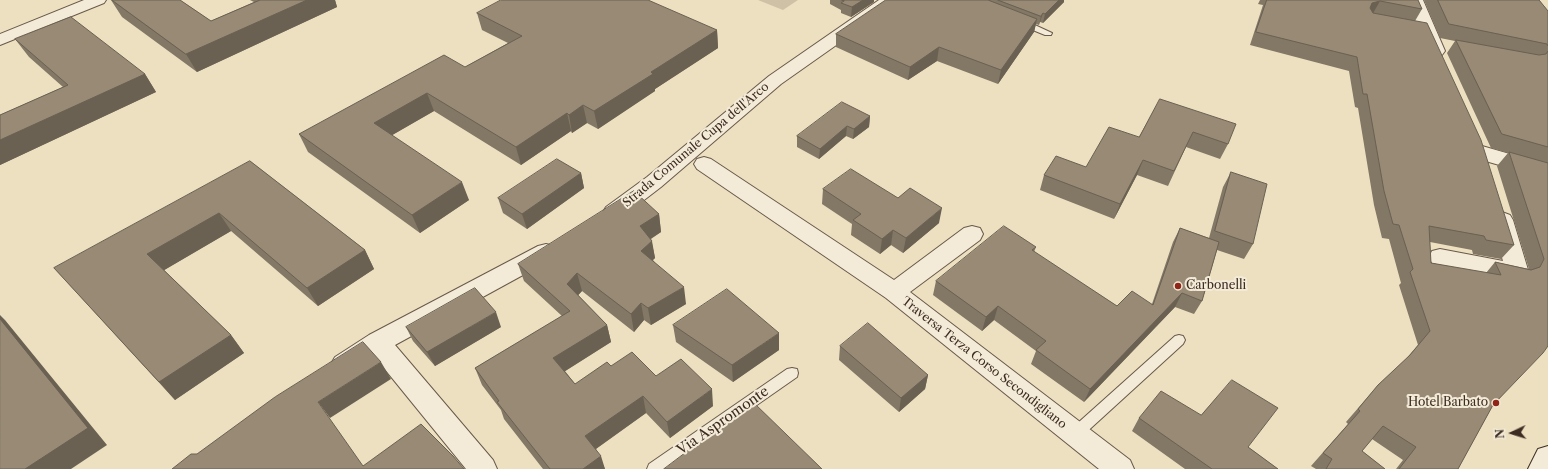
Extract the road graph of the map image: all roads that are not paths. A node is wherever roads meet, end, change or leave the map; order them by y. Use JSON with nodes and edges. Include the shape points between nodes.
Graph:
{"nodes":[{"id":1,"x":98,"y":0,"type":"edge"},
{"id":2,"x":890,"y":0,"type":"edge"},
{"id":3,"x":1415,"y":0,"type":"edge"},
{"id":4,"x":1012,"y":19,"type":"edge"},
{"id":5,"x":1048,"y":33,"type":"dead end"},
{"id":6,"x":1424,"y":34,"type":"junction"},
{"id":7,"x":0,"y":40,"type":"edge"},
{"id":8,"x":1455,"y":48,"type":"edge"},
{"id":9,"x":1441,"y":63,"type":"edge"},
{"id":10,"x":704,"y":164,"type":"dead end"},
{"id":11,"x":1548,"y":172,"type":"edge"},
{"id":12,"x":1489,"y":175,"type":"edge"},
{"id":13,"x":1496,"y":198,"type":"edge"},
{"id":14,"x":601,"y":220,"type":"edge"},
{"id":15,"x":972,"y":234,"type":"dead end"},
{"id":16,"x":561,"y":244,"type":"edge"},
{"id":17,"x":1440,"y":257,"type":"dead end"},
{"id":18,"x":894,"y":292,"type":"junction"},
{"id":19,"x":1179,"y":340,"type":"dead end"},
{"id":20,"x":378,"y":342,"type":"junction"},
{"id":21,"x":792,"y":373,"type":"dead end"},
{"id":22,"x":325,"y":376,"type":"edge"},
{"id":23,"x":1075,"y":434,"type":"junction"},
{"id":24,"x":1548,"y":458,"type":"edge"},
{"id":25,"x":483,"y":469,"type":"edge"},
{"id":26,"x":654,"y":469,"type":"edge"},
{"id":27,"x":1120,"y":469,"type":"edge"},
{"id":28,"x":1542,"y":469,"type":"edge"}],
"edges":[{"from":1,"to":7,"type":"street"},
{"from":2,"to":14,"type":"street","name":"Strada Comunale Cupa dell'Arco","via":[[775,80],[654,182]]},
{"from":3,"to":6,"type":"street"},
{"from":4,"to":5,"type":"lane"},
{"from":6,"to":8,"type":"street"},
{"from":6,"to":9,"type":"street"},
{"from":10,"to":18,"type":"street","name":"Traversa Terza Corso Secondigliano"},
{"from":11,"to":12,"type":"street","via":[[1479,145]]},
{"from":13,"to":17,"type":"street","via":[[1518,273]]},
{"from":15,"to":18,"type":"street","name":"Traversa Terza Corso Secondigliano"},
{"from":16,"to":20,"type":"street"},
{"from":18,"to":23,"type":"street","name":"Traversa Terza Corso Secondigliano"},
{"from":19,"to":23,"type":"lane","name":"Traversa Terza Corso Secondigliano"},
{"from":20,"to":22,"type":"street"},
{"from":20,"to":25,"type":"street"},
{"from":21,"to":26,"type":"lane","name":"Via Aspromonte"},
{"from":23,"to":27,"type":"street","name":"Traversa Terza Corso Secondigliano"},
{"from":24,"to":28,"type":"street"}]}
